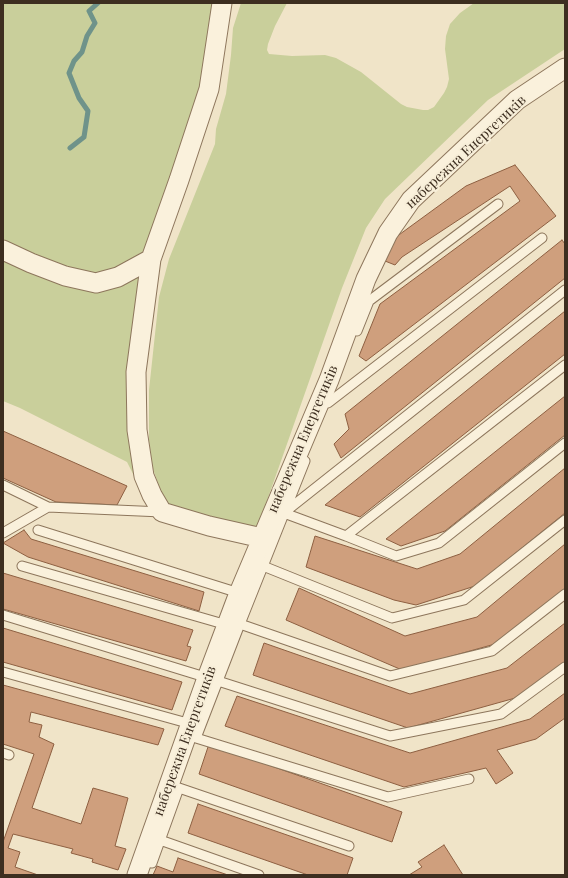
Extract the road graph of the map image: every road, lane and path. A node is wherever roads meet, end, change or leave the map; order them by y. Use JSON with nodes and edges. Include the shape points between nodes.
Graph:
{"nodes":[{"id":1,"x":222,"y":3,"type":"edge"},
{"id":2,"x":565,"y":68,"type":"edge"},
{"id":3,"x":498,"y":204,"type":"dead end"},
{"id":4,"x":542,"y":238,"type":"dead end"},
{"id":5,"x":3,"y":250,"type":"edge"},
{"id":6,"x":151,"y":259,"type":"junction"},
{"id":7,"x":565,"y":290,"type":"edge"},
{"id":8,"x":565,"y":366,"type":"edge"},
{"id":9,"x":328,"y":403,"type":"junction"},
{"id":10,"x":565,"y":443,"type":"edge"},
{"id":11,"x":3,"y":485,"type":"edge"},
{"id":12,"x":48,"y":507,"type":"junction"},
{"id":13,"x":162,"y":512,"type":"junction"},
{"id":14,"x":284,"y":513,"type":"junction"},
{"id":15,"x":565,"y":520,"type":"edge"},
{"id":16,"x":38,"y":530,"type":"dead end"},
{"id":17,"x":3,"y":533,"type":"edge"},
{"id":18,"x":346,"y":536,"type":"junction"},
{"id":19,"x":262,"y":538,"type":"junction"},
{"id":20,"x":22,"y":566,"type":"dead end"},
{"id":21,"x":263,"y":566,"type":"junction"},
{"id":22,"x":239,"y":593,"type":"junction"},
{"id":23,"x":565,"y":594,"type":"edge"},
{"id":24,"x":3,"y":615,"type":"edge"},
{"id":25,"x":234,"y":624,"type":"junction"},
{"id":26,"x":565,"y":667,"type":"edge"},
{"id":27,"x":3,"y":672,"type":"edge"},
{"id":28,"x":212,"y":680,"type":"junction"},
{"id":29,"x":191,"y":724,"type":"junction"},
{"id":30,"x":469,"y":779,"type":"dead end"},
{"id":31,"x":160,"y":840,"type":"junction"},
{"id":32,"x":349,"y":846,"type":"dead end"},
{"id":33,"x":140,"y":868,"type":"edge"},
{"id":34,"x":259,"y":875,"type":"edge"}],
"edges":[{"from":1,"to":6,"type":"street","via":[[209,90]]},
{"from":2,"to":19,"type":"street","name":"набережна Енергетиків","via":[[517,100],[411,200],[388,233],[366,279],[329,380]]},
{"from":3,"to":9,"type":"lane","via":[[368,301]]},
{"from":4,"to":9,"type":"lane"},
{"from":5,"to":6,"type":"street","via":[[65,276],[96,283],[118,277]]},
{"from":6,"to":13,"type":"street","via":[[136,372],[137,430],[144,476]]},
{"from":7,"to":14,"type":"lane"},
{"from":8,"to":18,"type":"lane"},
{"from":9,"to":14,"type":"lane"},
{"from":10,"to":18,"type":"lane","via":[[439,543],[396,556]]},
{"from":11,"to":12,"type":"lane"},
{"from":12,"to":13,"type":"lane"},
{"from":12,"to":17,"type":"lane"},
{"from":13,"to":19,"type":"street"},
{"from":14,"to":18,"type":"lane"},
{"from":14,"to":21,"type":"lane"},
{"from":15,"to":21,"type":"lane","via":[[464,600],[392,618]]},
{"from":16,"to":22,"type":"lane"},
{"from":19,"to":22,"type":"street","name":"набережна Енергетиків"},
{"from":20,"to":25,"type":"lane"},
{"from":21,"to":25,"type":"lane"},
{"from":22,"to":25,"type":"street","name":"набережна Енергетиків"},
{"from":23,"to":25,"type":"lane","via":[[492,651],[390,676]]},
{"from":24,"to":28,"type":"lane"},
{"from":25,"to":28,"type":"street","name":"набережна Енергетиків"},
{"from":26,"to":28,"type":"lane","via":[[501,714],[390,736]]},
{"from":27,"to":29,"type":"lane"},
{"from":28,"to":29,"type":"street","name":"набережна Енергетиків"},
{"from":28,"to":30,"type":"lane","via":[[196,738],[388,797]]},
{"from":29,"to":33,"type":"street","name":"набережна Енергетиків"},
{"from":31,"to":32,"type":"lane","via":[[179,788]]},
{"from":31,"to":33,"type":"lane","via":[[152,863]]},
{"from":31,"to":34,"type":"lane"}]}
